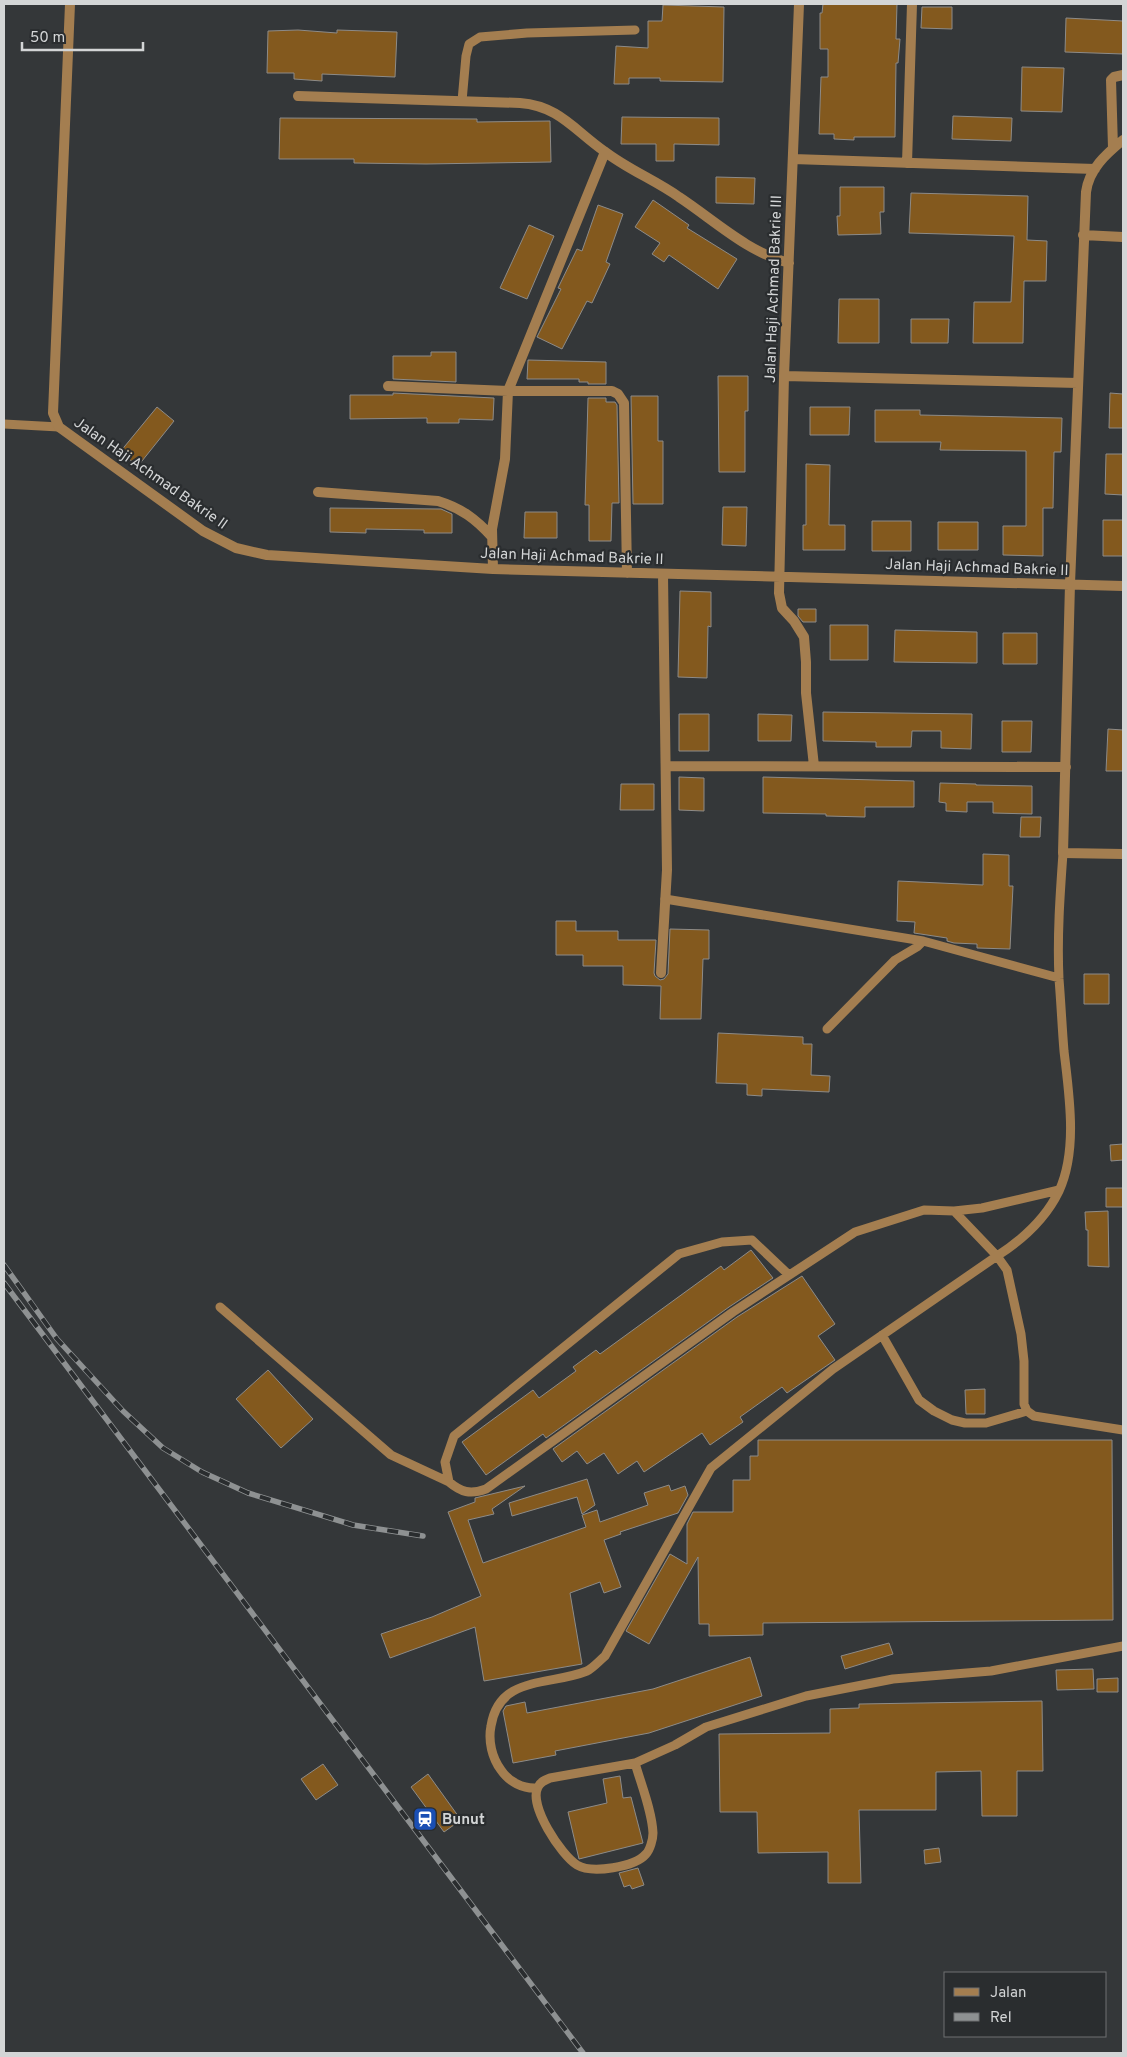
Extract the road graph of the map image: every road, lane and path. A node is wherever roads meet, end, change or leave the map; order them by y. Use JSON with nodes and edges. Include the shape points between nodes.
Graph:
{"nodes":[{"id":1,"x":70,"y":4,"type":"edge"},
{"id":2,"x":799,"y":4,"type":"edge"},
{"id":3,"x":912,"y":4,"type":"edge"},
{"id":4,"x":635,"y":30,"type":"dead end"},
{"id":5,"x":1123,"y":75,"type":"edge"},
{"id":6,"x":298,"y":96,"type":"dead end"},
{"id":7,"x":462,"y":101,"type":"junction"},
{"id":8,"x":1123,"y":140,"type":"edge"},
{"id":9,"x":1112,"y":148,"type":"junction"},
{"id":10,"x":605,"y":152,"type":"junction"},
{"id":11,"x":794,"y":159,"type":"junction"},
{"id":12,"x":907,"y":163,"type":"junction"},
{"id":13,"x":1095,"y":169,"type":"junction"},
{"id":14,"x":1083,"y":235,"type":"junction"},
{"id":15,"x":1123,"y":237,"type":"edge"},
{"id":16,"x":789,"y":263,"type":"junction"},
{"id":17,"x":784,"y":376,"type":"junction"},
{"id":18,"x":1078,"y":383,"type":"junction"},
{"id":19,"x":388,"y":386,"type":"dead end"},
{"id":20,"x":508,"y":391,"type":"junction"},
{"id":21,"x":4,"y":424,"type":"edge"},
{"id":22,"x":59,"y":427,"type":"junction"},
{"id":23,"x":318,"y":492,"type":"dead end"},
{"id":24,"x":492,"y":537,"type":"junction"},
{"id":25,"x":493,"y":569,"type":"junction"},
{"id":26,"x":627,"y":573,"type":"junction"},
{"id":27,"x":663,"y":574,"type":"junction"},
{"id":28,"x":780,"y":576,"type":"junction"},
{"id":29,"x":1070,"y":584,"type":"junction"},
{"id":30,"x":1123,"y":586,"type":"edge"},
{"id":31,"x":666,"y":766,"type":"junction"},
{"id":32,"x":814,"y":766,"type":"junction"},
{"id":33,"x":1066,"y":767,"type":"junction"},
{"id":34,"x":1063,"y":853,"type":"junction"},
{"id":35,"x":1123,"y":854,"type":"edge"},
{"id":36,"x":665,"y":899,"type":"junction"},
{"id":37,"x":923,"y":941,"type":"junction"},
{"id":38,"x":661,"y":973,"type":"dead end"},
{"id":39,"x":1059,"y":978,"type":"junction"},
{"id":40,"x":827,"y":1029,"type":"dead end"},
{"id":41,"x":1059,"y":1190,"type":"junction"},
{"id":42,"x":954,"y":1211,"type":"junction"},
{"id":43,"x":997,"y":1256,"type":"junction"},
{"id":44,"x":789,"y":1275,"type":"junction"},
{"id":45,"x":220,"y":1307,"type":"dead end"},
{"id":46,"x":882,"y":1335,"type":"junction"},
{"id":47,"x":1027,"y":1411,"type":"junction"},
{"id":48,"x":1123,"y":1430,"type":"edge"},
{"id":49,"x":449,"y":1482,"type":"junction"},
{"id":50,"x":1123,"y":1646,"type":"edge"},
{"id":51,"x":635,"y":1762,"type":"junction"},
{"id":52,"x":537,"y":1788,"type":"junction"}],
"edges":[{"from":1,"to":22,"type":"street","via":[[53,413]]},
{"from":2,"to":11,"type":"street","name":"Jalan Haji Achmad Bakrie III"},
{"from":3,"to":12,"type":"street"},
{"from":4,"to":7,"type":"lane","via":[[480,37],[469,44]]},
{"from":5,"to":9,"type":"street","via":[[1111,80]]},
{"from":6,"to":7,"type":"street"},
{"from":7,"to":10,"type":"street","via":[[545,107]]},
{"from":8,"to":9,"type":"street"},
{"from":9,"to":13,"type":"street"},
{"from":10,"to":16,"type":"street","via":[[678,196],[754,250]]},
{"from":10,"to":20,"type":"street"},
{"from":11,"to":12,"type":"street"},
{"from":11,"to":16,"type":"street","name":"Jalan Haji Achmad Bakrie III"},
{"from":12,"to":13,"type":"street"},
{"from":13,"to":14,"type":"street","via":[[1087,184]]},
{"from":14,"to":15,"type":"street"},
{"from":14,"to":18,"type":"street"},
{"from":16,"to":17,"type":"street","name":"Jalan Haji Achmad Bakrie III"},
{"from":17,"to":18,"type":"street"},
{"from":17,"to":28,"type":"street","name":"Jalan Haji Achmad Bakrie III"},
{"from":18,"to":29,"type":"street"},
{"from":19,"to":20,"type":"street"},
{"from":20,"to":24,"type":"street","via":[[505,459]]},
{"from":20,"to":26,"type":"street","via":[[612,391],[624,403]]},
{"from":21,"to":22,"type":"lane"},
{"from":22,"to":25,"type":"street","name":"Jalan Haji Achmad Bakrie II","via":[[203,531],[236,548],[284,557]]},
{"from":23,"to":24,"type":"street","via":[[438,501],[469,515]]},
{"from":24,"to":25,"type":"street"},
{"from":25,"to":26,"type":"street","name":"Jalan Haji Achmad Bakrie II"},
{"from":26,"to":27,"type":"street","name":"Jalan Haji Achmad Bakrie II"},
{"from":27,"to":28,"type":"street","name":"Jalan Haji Achmad Bakrie II"},
{"from":27,"to":31,"type":"street"},
{"from":28,"to":29,"type":"street","name":"Jalan Haji Achmad Bakrie II"},
{"from":28,"to":32,"type":"street","name":"Jalan Haji Achmad Bakrie III","via":[[782,608],[804,638]]},
{"from":29,"to":30,"type":"street","name":"Jalan Haji Achmad Bakrie II"},
{"from":29,"to":33,"type":"street"},
{"from":31,"to":32,"type":"street"},
{"from":31,"to":36,"type":"street"},
{"from":32,"to":33,"type":"street"},
{"from":33,"to":34,"type":"street"},
{"from":34,"to":35,"type":"street"},
{"from":34,"to":39,"type":"lane"},
{"from":36,"to":37,"type":"lane"},
{"from":36,"to":38,"type":"street"},
{"from":37,"to":39,"type":"lane"},
{"from":37,"to":40,"type":"lane","via":[[895,960]]},
{"from":39,"to":41,"type":"lane","via":[[1071,1099],[1067,1162]]},
{"from":41,"to":42,"type":"lane","via":[[982,1208]]},
{"from":41,"to":43,"type":"lane","via":[[1019,1242]]},
{"from":42,"to":43,"type":"lane"},
{"from":42,"to":44,"type":"lane","via":[[924,1210],[855,1232]]},
{"from":43,"to":46,"type":"lane"},
{"from":43,"to":47,"type":"lane","via":[[1007,1270],[1021,1334]]},
{"from":44,"to":49,"type":"lane","via":[[486,1489],[466,1493]]},
{"from":44,"to":49,"type":"lane","via":[[752,1240],[722,1242],[679,1254],[454,1436],[445,1462]]},
{"from":45,"to":49,"type":"lane","via":[[391,1455]]},
{"from":46,"to":47,"type":"lane","via":[[919,1400],[934,1411],[965,1423],[986,1423]]},
{"from":46,"to":52,"type":"lane","via":[[833,1369],[711,1468],[605,1656],[588,1671],[521,1687],[502,1699],[492,1717],[489,1736],[495,1762],[514,1783]]},
{"from":47,"to":48,"type":"lane","via":[[1034,1416]]},
{"from":50,"to":51,"type":"lane","via":[[991,1672],[893,1679],[806,1696],[706,1727]]},
{"from":51,"to":52,"type":"lane","via":[[550,1778]]},
{"from":51,"to":52,"type":"lane","via":[[653,1834],[646,1854],[632,1863],[593,1869],[579,1866],[571,1860],[543,1820],[535,1800]]}]}
